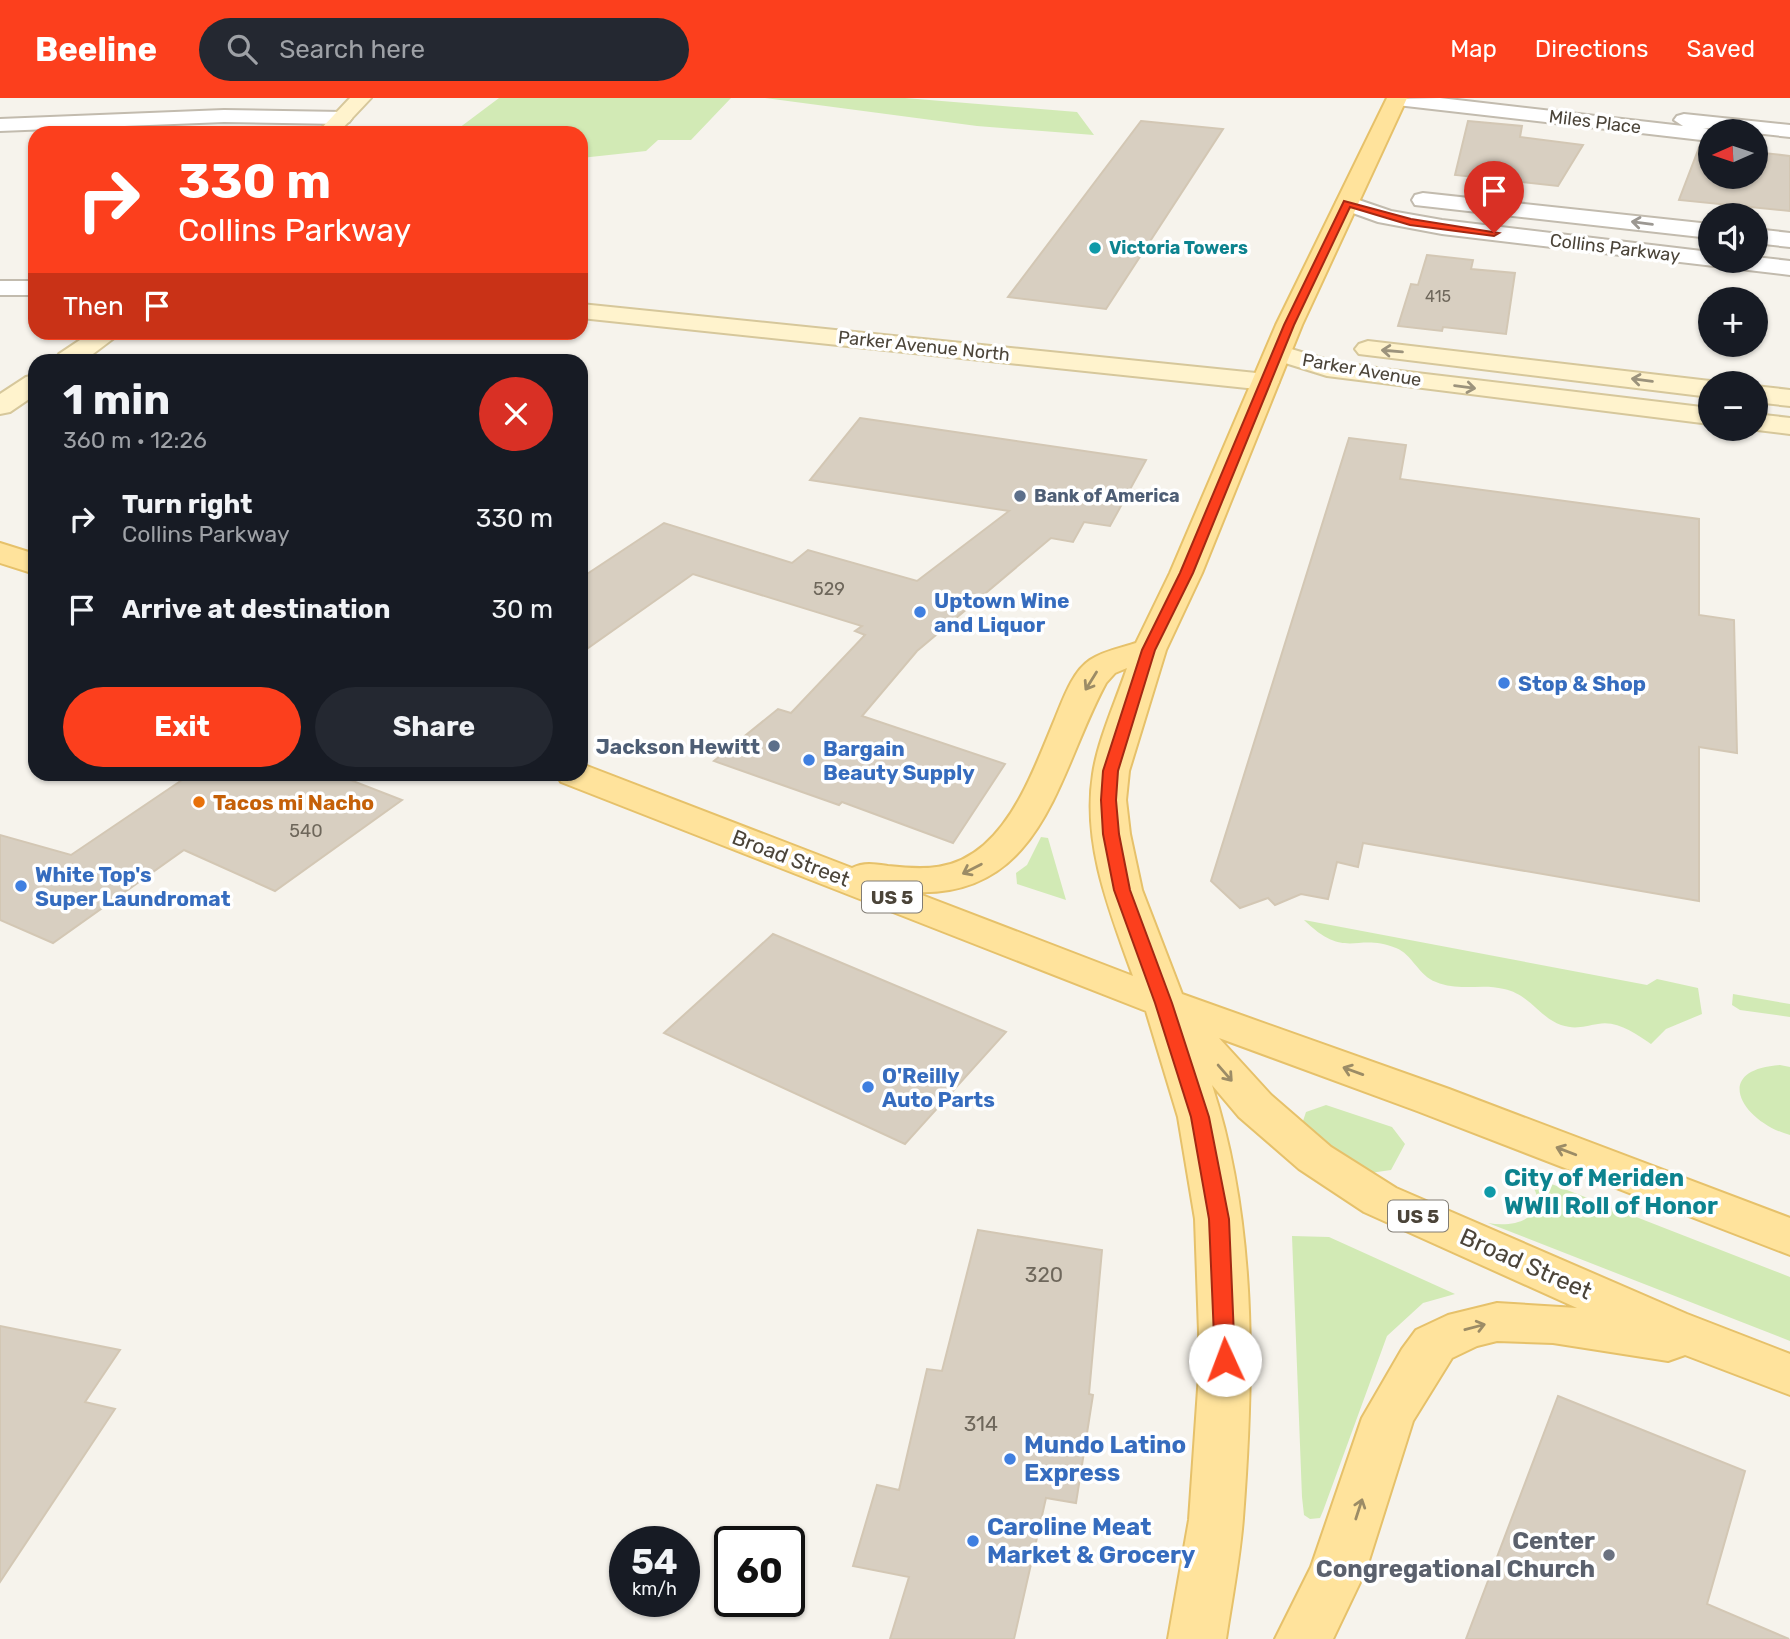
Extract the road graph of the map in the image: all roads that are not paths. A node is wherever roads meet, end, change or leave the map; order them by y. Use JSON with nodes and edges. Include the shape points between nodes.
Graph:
{"nodes":[{"id":1,"x":361,"y":98,"type":"edge"},
{"id":2,"x":1480,"y":98,"type":"edge"},
{"id":3,"x":1397,"y":99,"type":"edge"},
{"id":4,"x":95,"y":102,"type":"dead end"},
{"id":5,"x":275,"y":116,"type":"junction"},
{"id":6,"x":1698,"y":124,"type":"edge"},
{"id":7,"x":0,"y":125,"type":"edge"},
{"id":8,"x":335,"y":126,"type":"edge"},
{"id":9,"x":1768,"y":130,"type":"edge"},
{"id":10,"x":1790,"y":131,"type":"edge"},
{"id":11,"x":1698,"y":134,"type":"edge"},
{"id":12,"x":1768,"y":141,"type":"edge"},
{"id":13,"x":1790,"y":144,"type":"edge"},
{"id":14,"x":1347,"y":203,"type":"junction"},
{"id":15,"x":1698,"y":231,"type":"edge"},
{"id":16,"x":1768,"y":237,"type":"edge"},
{"id":17,"x":1790,"y":240,"type":"edge"},
{"id":18,"x":1698,"y":257,"type":"edge"},
{"id":19,"x":1768,"y":265,"type":"edge"},
{"id":20,"x":1790,"y":268,"type":"edge"},
{"id":21,"x":0,"y":288,"type":"edge"},
{"id":22,"x":28,"y":288,"type":"edge"},
{"id":23,"x":588,"y":312,"type":"edge"},
{"id":24,"x":98,"y":340,"type":"edge"},
{"id":25,"x":1278,"y":353,"type":"junction"},
{"id":26,"x":77,"y":354,"type":"edge"},
{"id":27,"x":1266,"y":382,"type":"junction"},
{"id":28,"x":1698,"y":387,"type":"edge"},
{"id":29,"x":28,"y":388,"type":"edge"},
{"id":30,"x":1768,"y":395,"type":"edge"},
{"id":31,"x":1790,"y":398,"type":"edge"},
{"id":32,"x":0,"y":406,"type":"edge"},
{"id":33,"x":1698,"y":415,"type":"edge"},
{"id":34,"x":1768,"y":423,"type":"edge"},
{"id":35,"x":1790,"y":426,"type":"edge"},
{"id":36,"x":0,"y":552,"type":"edge"},
{"id":37,"x":28,"y":562,"type":"edge"},
{"id":38,"x":1149,"y":650,"type":"junction"},
{"id":39,"x":588,"y":779,"type":"edge"},
{"id":40,"x":825,"y":871,"type":"junction"},
{"id":41,"x":1164,"y":1003,"type":"junction"},
{"id":42,"x":1790,"y":1237,"type":"edge"},
{"id":43,"x":1726,"y":1349,"type":"junction"},
{"id":44,"x":1790,"y":1375,"type":"edge"},
{"id":45,"x":1197,"y":1639,"type":"edge"},
{"id":46,"x":1304,"y":1639,"type":"edge"}],
"edges":[{"from":1,"to":8,"type":"street"},
{"from":2,"to":6,"type":"street","name":"Miles Place"},
{"from":3,"to":11,"type":"street","name":"Miles Place"},
{"from":3,"to":14,"type":"main road"},
{"from":4,"to":5,"type":"street"},
{"from":5,"to":7,"type":"street"},
{"from":5,"to":8,"type":"street"},
{"from":9,"to":10,"type":"street","name":"Miles Place"},
{"from":12,"to":13,"type":"street"},
{"from":15,"to":14,"type":"street","name":"Collins Parkway","one_way":true,"via":[[1453,201]]},
{"from":14,"to":18,"type":"street","name":"Collins Parkway","via":[[1386,217],[1442,227]]},
{"from":14,"to":25,"type":"main road"},
{"from":16,"to":17,"type":"street"},
{"from":19,"to":20,"type":"street","name":"Collins Parkway"},
{"from":21,"to":22,"type":"street"},
{"from":23,"to":27,"type":"street","name":"Parker Avenue North"},
{"from":24,"to":26,"type":"street"},
{"from":25,"to":27,"type":"main road"},
{"from":28,"to":25,"type":"street","name":"Parker Avenue","one_way":true,"via":[[1391,351],[1331,348]]},
{"from":25,"to":33,"type":"street","name":"Parker Avenue","one_way":true,"via":[[1326,368],[1382,377]]},
{"from":27,"to":38,"type":"main road"},
{"from":29,"to":32,"type":"street"},
{"from":30,"to":31,"type":"street"},
{"from":34,"to":35,"type":"street"},
{"from":36,"to":37,"type":"main road"},
{"from":38,"to":40,"type":"main road","one_way":true,"via":[[1100,667],[1014,839],[991,859],[956,877],[913,880]]},
{"from":38,"to":41,"type":"main road","via":[[1111,771],[1108,800],[1122,890]]},
{"from":39,"to":40,"type":"main road","name":"Broad Street","number":"US 5"},
{"from":40,"to":41,"type":"main road","name":"Broad Street","number":"US 5"},
{"from":42,"to":41,"type":"main road","name":"Broad Street","number":"US 5","one_way":true},
{"from":41,"to":43,"type":"main road","name":"Broad Street","number":"US 5","one_way":true,"via":[[1255,1106],[1315,1158],[1380,1200]]},
{"from":41,"to":45,"type":"main road","via":[[1200,1117],[1219,1219],[1225,1360],[1216,1520]]},
{"from":43,"to":44,"type":"main road","name":"Broad Street","number":"US 5"},
{"from":46,"to":43,"type":"main road","one_way":true,"via":[[1338,1570],[1388,1418],[1434,1344],[1466,1329],[1497,1322],[1553,1324]]}]}
